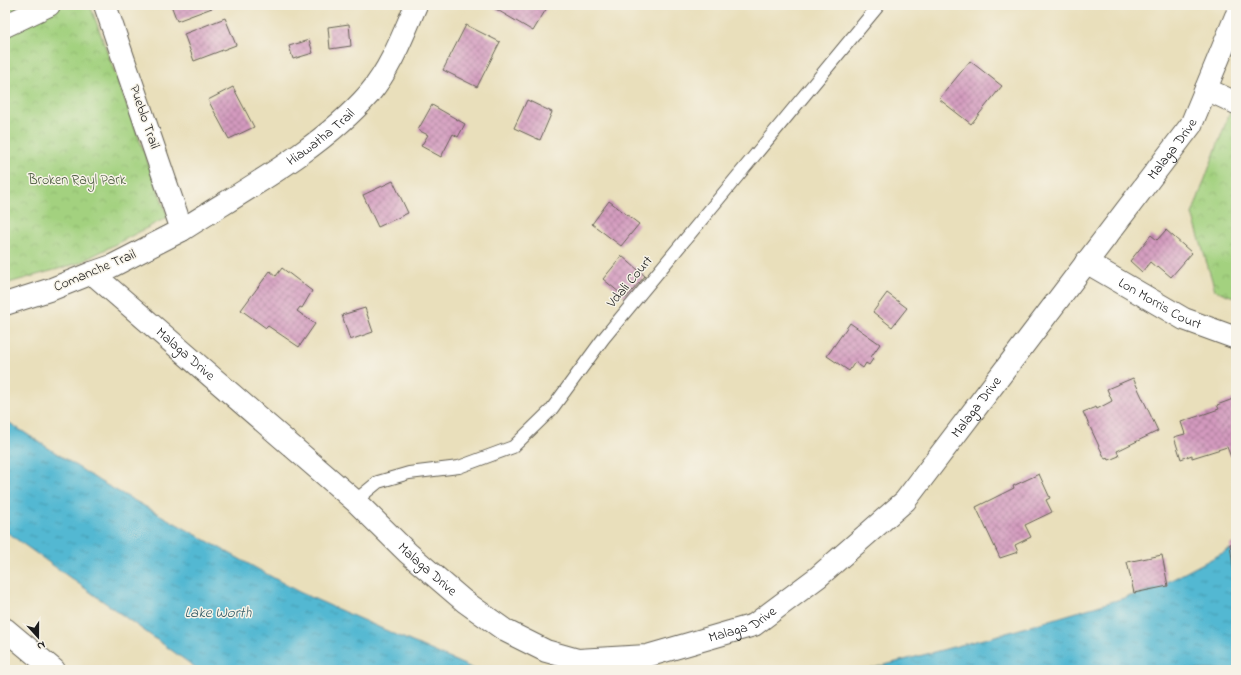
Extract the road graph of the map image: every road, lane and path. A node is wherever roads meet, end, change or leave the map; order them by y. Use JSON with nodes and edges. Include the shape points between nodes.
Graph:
{"nodes":[{"id":1,"x":49,"y":5,"type":"edge"},
{"id":2,"x":105,"y":5,"type":"edge"},
{"id":3,"x":416,"y":5,"type":"edge"},
{"id":4,"x":879,"y":5,"type":"edge"},
{"id":5,"x":1236,"y":16,"type":"edge"},
{"id":6,"x":5,"y":26,"type":"edge"},
{"id":7,"x":1206,"y":89,"type":"junction"},
{"id":8,"x":1236,"y":103,"type":"edge"},
{"id":9,"x":182,"y":230,"type":"junction"},
{"id":10,"x":1086,"y":262,"type":"junction"},
{"id":11,"x":92,"y":273,"type":"junction"},
{"id":12,"x":5,"y":304,"type":"edge"},
{"id":13,"x":1236,"y":338,"type":"edge"},
{"id":14,"x":355,"y":502,"type":"junction"},
{"id":15,"x":5,"y":629,"type":"edge"},
{"id":16,"x":54,"y":670,"type":"edge"}],
"edges":[{"from":1,"to":6,"type":"street"},
{"from":2,"to":9,"type":"street","name":"Pueblo Trail"},
{"from":3,"to":9,"type":"street","name":"Hiawatha Trail","via":[[390,65],[374,88],[323,139]]},
{"from":4,"to":14,"type":"lane","name":"Vdali Court","via":[[603,338],[552,410],[513,447],[459,467],[409,473],[378,482]]},
{"from":5,"to":7,"type":"street","name":"Malaga Drive"},
{"from":7,"to":8,"type":"street"},
{"from":7,"to":10,"type":"street","name":"Malaga Drive","via":[[1191,125]]},
{"from":9,"to":11,"type":"street","name":"Comanche Trail","via":[[112,266]]},
{"from":10,"to":13,"type":"street","name":"Lon Morris Court","via":[[1184,319]]},
{"from":10,"to":14,"type":"street","name":"Malaga Drive","via":[[906,501],[818,577],[754,625],[647,656],[578,660],[546,650],[506,631],[464,601],[408,553]]},
{"from":11,"to":12,"type":"street","name":"Comanche Trail"},
{"from":11,"to":14,"type":"street","name":"Malaga Drive"},
{"from":15,"to":16,"type":"street"}]}
